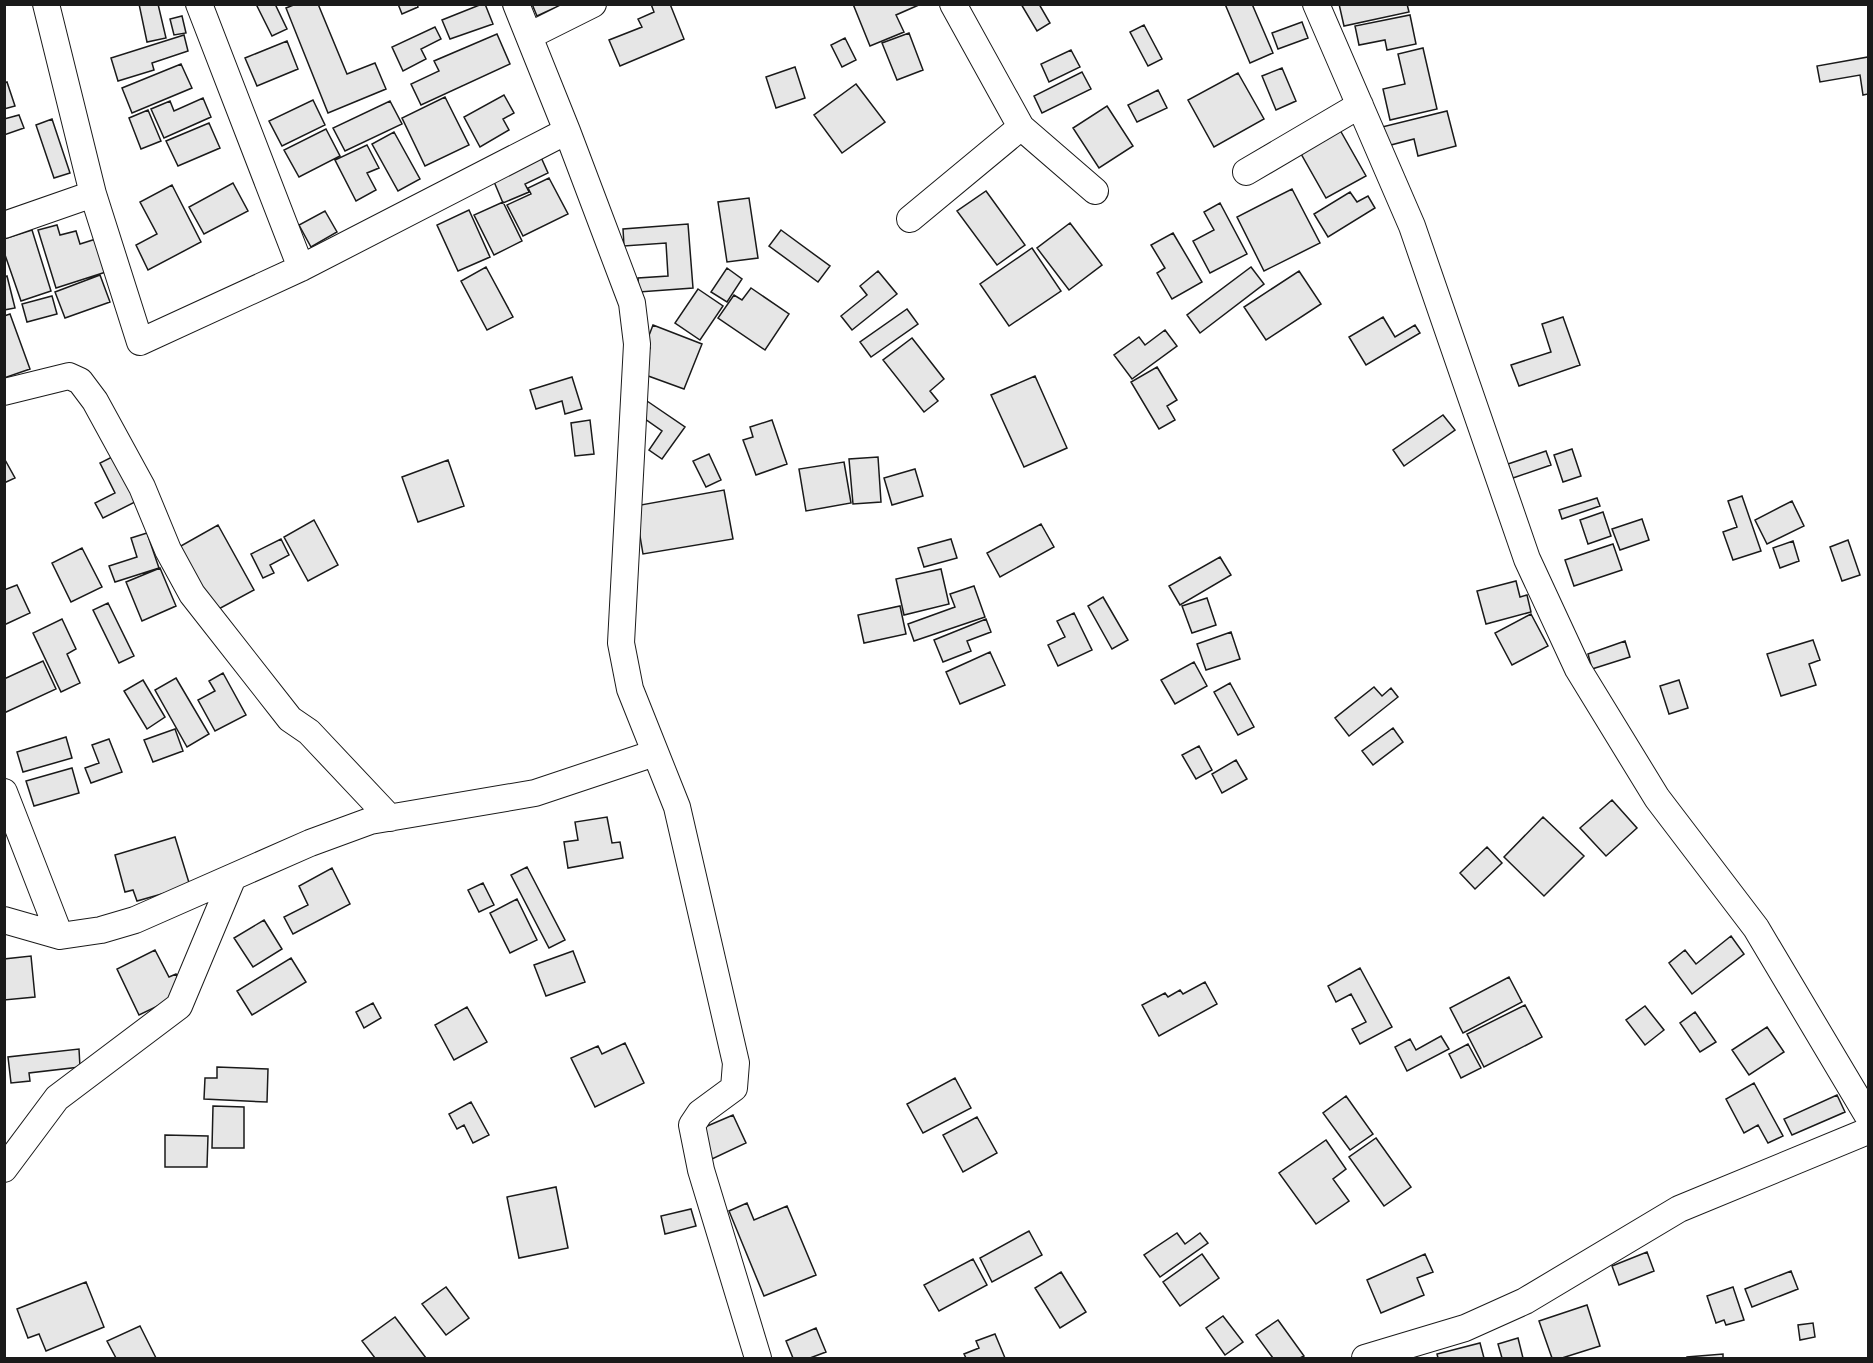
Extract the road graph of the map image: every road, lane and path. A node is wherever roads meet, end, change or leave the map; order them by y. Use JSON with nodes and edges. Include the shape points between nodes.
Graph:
{"nodes":[{"id":1,"x":46,"y":4,"type":"edge"},
{"id":2,"x":199,"y":4,"type":"edge"},
{"id":3,"x":516,"y":4,"type":"edge"},
{"id":4,"x":593,"y":4,"type":"edge"},
{"id":5,"x":953,"y":4,"type":"edge"},
{"id":6,"x":1316,"y":4,"type":"edge"},
{"id":7,"x":529,"y":36,"type":"junction"},
{"id":8,"x":1360,"y":105,"type":"junction"},
{"id":9,"x":1021,"y":126,"type":"junction"},
{"id":10,"x":567,"y":131,"type":"junction"},
{"id":11,"x":1246,"y":172,"type":"dead end"},
{"id":12,"x":1095,"y":190,"type":"dead end"},
{"id":13,"x":93,"y":194,"type":"junction"},
{"id":14,"x":910,"y":219,"type":"dead end"},
{"id":15,"x":4,"y":225,"type":"edge"},
{"id":16,"x":301,"y":268,"type":"junction"},
{"id":17,"x":4,"y":392,"type":"edge"},
{"id":18,"x":656,"y":753,"type":"junction"},
{"id":19,"x":4,"y":792,"type":"edge"},
{"id":20,"x":390,"y":818,"type":"junction"},
{"id":21,"x":233,"y":877,"type":"junction"},
{"id":22,"x":4,"y":920,"type":"edge"},
{"id":23,"x":60,"y":936,"type":"junction"},
{"id":24,"x":1869,"y":1116,"type":"edge"},
{"id":25,"x":1869,"y":1131,"type":"edge"},
{"id":26,"x":4,"y":1169,"type":"edge"},
{"id":27,"x":758,"y":1359,"type":"edge"},
{"id":28,"x":1365,"y":1359,"type":"edge"}],
"edges":[{"from":1,"to":13,"type":"street"},
{"from":2,"to":16,"type":"street"},
{"from":3,"to":7,"type":"street"},
{"from":4,"to":7,"type":"street"},
{"from":5,"to":9,"type":"street"},
{"from":6,"to":8,"type":"street"},
{"from":7,"to":10,"type":"street"},
{"from":8,"to":11,"type":"street"},
{"from":8,"to":24,"type":"street","via":[[1412,226],[1527,559],[1578,669],[1657,798],[1756,928]]},
{"from":9,"to":12,"type":"street"},
{"from":9,"to":14,"type":"street"},
{"from":10,"to":16,"type":"street"},
{"from":10,"to":18,"type":"street","via":[[632,303],[637,344],[621,643],[630,689]]},
{"from":13,"to":15,"type":"street"},
{"from":13,"to":16,"type":"street","via":[[140,342]]},
{"from":17,"to":20,"type":"street","via":[[69,376],[80,381],[142,487],[168,550],[192,594],[290,719],[309,732]]},
{"from":18,"to":20,"type":"street","via":[[535,793]]},
{"from":18,"to":27,"type":"street","via":[[677,807],[736,1063],[734,1088],[700,1113],[692,1125],[701,1170]]},
{"from":19,"to":23,"type":"street"},
{"from":20,"to":21,"type":"street","via":[[370,821],[310,843]]},
{"from":21,"to":23,"type":"street","via":[[135,920]]},
{"from":21,"to":26,"type":"street","via":[[179,1006],[57,1098]]},
{"from":22,"to":23,"type":"street"},
{"from":25,"to":28,"type":"street","via":[[1679,1209],[1525,1301],[1465,1328]]}]}
